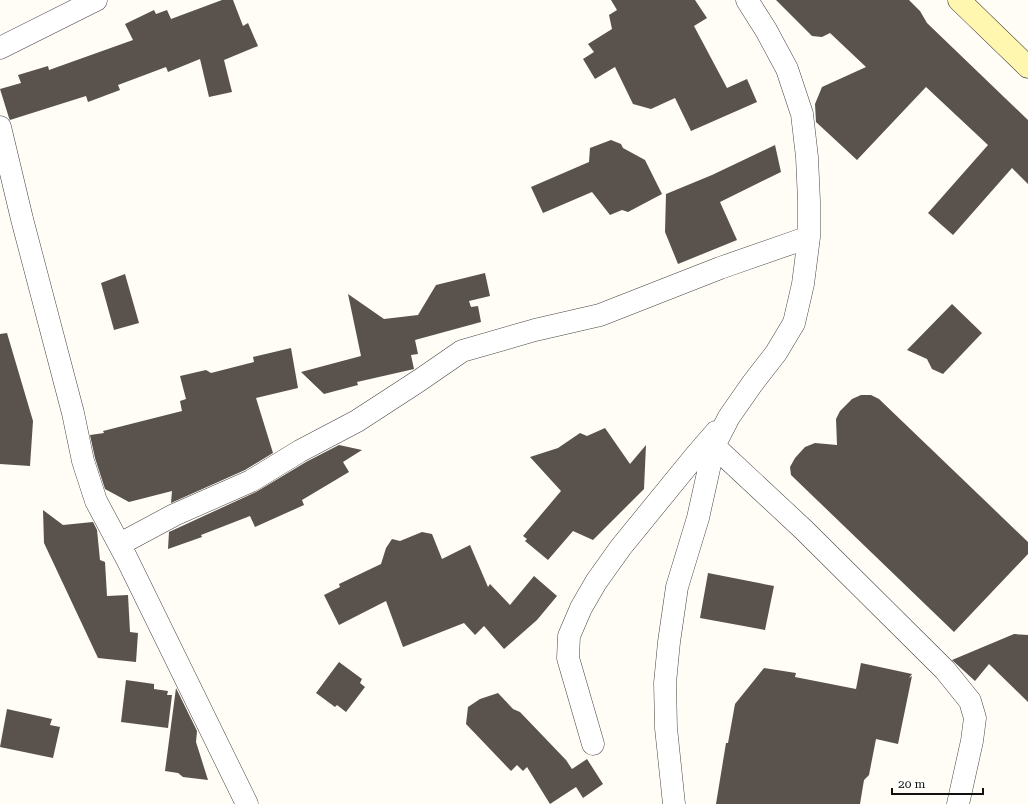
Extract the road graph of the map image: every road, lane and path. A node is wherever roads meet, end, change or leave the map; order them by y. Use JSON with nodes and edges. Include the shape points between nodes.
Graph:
{"nodes":[{"id":1,"x":96,"y":0,"type":"edge"},
{"id":2,"x":747,"y":0,"type":"edge"},
{"id":3,"x":959,"y":0,"type":"edge"},
{"id":4,"x":0,"y":48,"type":"edge"},
{"id":5,"x":1028,"y":66,"type":"edge"},
{"id":6,"x":0,"y":126,"type":"edge"},
{"id":7,"x":809,"y":237,"type":"junction"},
{"id":8,"x":729,"y":417,"type":"junction"},
{"id":9,"x":714,"y":446,"type":"junction"},
{"id":10,"x":120,"y":544,"type":"junction"},
{"id":11,"x":594,"y":744,"type":"dead end"},
{"id":12,"x":247,"y":804,"type":"edge"},
{"id":13,"x":674,"y":804,"type":"edge"},
{"id":14,"x":958,"y":804,"type":"edge"}],
"edges":[{"from":1,"to":4,"type":"street"},
{"from":2,"to":7,"type":"street","via":[[787,69],[802,114],[808,172]]},
{"from":3,"to":5,"type":"main road"},
{"from":6,"to":10,"type":"street","via":[[83,461],[96,502]]},
{"from":7,"to":8,"type":"street","via":[[803,284],[794,323],[776,353]]},
{"from":7,"to":10,"type":"street","via":[[720,268],[600,315],[462,351],[357,421],[251,481],[174,515]]},
{"from":8,"to":9,"type":"street"},
{"from":8,"to":11,"type":"street","via":[[621,547],[596,582],[569,636],[568,658]]},
{"from":9,"to":13,"type":"street","via":[[698,518],[677,587],[668,642],[665,683],[666,728]]},
{"from":9,"to":14,"type":"street","via":[[804,530],[945,670],[970,701],[975,718]]},
{"from":10,"to":12,"type":"street"}]}
